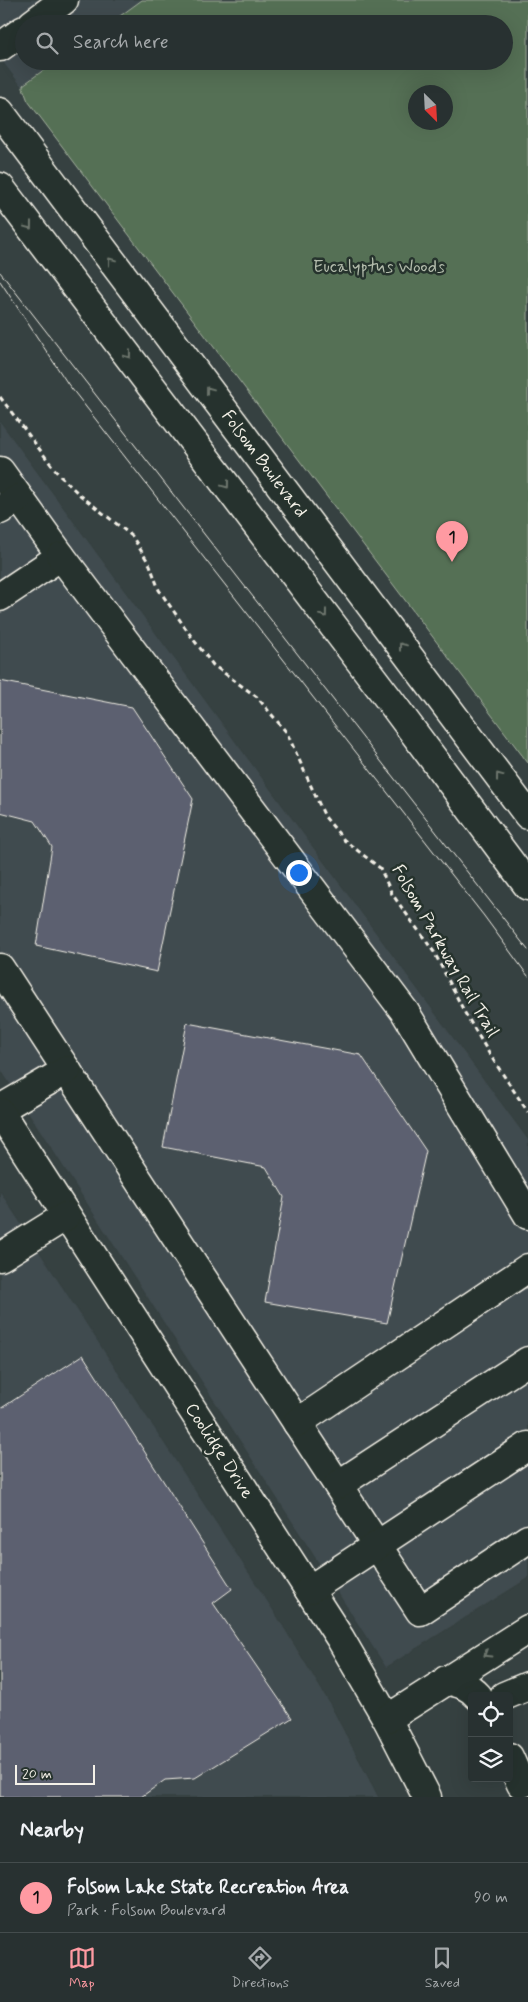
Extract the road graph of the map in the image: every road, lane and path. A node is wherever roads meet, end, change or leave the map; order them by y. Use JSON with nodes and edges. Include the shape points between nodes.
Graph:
{"nodes":[{"id":1,"x":64,"y":0,"type":"edge"},
{"id":2,"x":44,"y":15,"type":"edge"},
{"id":3,"x":15,"y":36,"type":"edge"},
{"id":4,"x":0,"y":47,"type":"edge"},
{"id":5,"x":0,"y":112,"type":"edge"},
{"id":6,"x":0,"y":187,"type":"edge"},
{"id":7,"x":0,"y":397,"type":"edge"},
{"id":8,"x":0,"y":472,"type":"edge"},
{"id":9,"x":9,"y":504,"type":"edge"},
{"id":10,"x":60,"y":556,"type":"junction"},
{"id":11,"x":0,"y":597,"type":"edge"},
{"id":12,"x":528,"y":815,"type":"edge"},
{"id":13,"x":528,"y":886,"type":"edge"},
{"id":14,"x":0,"y":968,"type":"edge"},
{"id":15,"x":67,"y":1070,"type":"junction"},
{"id":16,"x":0,"y":1110,"type":"edge"},
{"id":17,"x":528,"y":1112,"type":"edge"},
{"id":18,"x":528,"y":1215,"type":"edge"},
{"id":19,"x":66,"y":1216,"type":"junction"},
{"id":20,"x":0,"y":1257,"type":"edge"},
{"id":21,"x":528,"y":1268,"type":"edge"},
{"id":22,"x":528,"y":1362,"type":"edge"},
{"id":23,"x":297,"y":1423,"type":"junction"},
{"id":24,"x":528,"y":1446,"type":"edge"},
{"id":25,"x":338,"y":1485,"type":"junction"},
{"id":26,"x":528,"y":1539,"type":"edge"},
{"id":27,"x":378,"y":1546,"type":"junction"},
{"id":28,"x":309,"y":1590,"type":"junction"},
{"id":29,"x":528,"y":1629,"type":"edge"},
{"id":30,"x":446,"y":1680,"type":"junction"},
{"id":31,"x":528,"y":1686,"type":"edge"},
{"id":32,"x":474,"y":1692,"type":"edge"},
{"id":33,"x":513,"y":1692,"type":"edge"},
{"id":34,"x":387,"y":1719,"type":"junction"},
{"id":35,"x":513,"y":1767,"type":"edge"},
{"id":36,"x":528,"y":1781,"type":"edge"},
{"id":37,"x":427,"y":1797,"type":"edge"}],
"edges":[{"from":1,"to":2,"type":"main road"},
{"from":3,"to":4,"type":"main road"},
{"from":12,"to":5,"type":"main road","name":"Folsom Boulevard","one_way":true},
{"from":6,"to":13,"type":"main road","one_way":true},
{"from":7,"to":17,"type":"path","name":"Folsom Parkway Rail Trail","via":[[59,475],[132,536],[150,565],[159,590],[213,665],[257,697],[287,733],[325,817],[344,840],[380,868],[392,894],[434,952],[465,1013]]},
{"from":8,"to":9,"type":"main road"},
{"from":9,"to":10,"type":"main road"},
{"from":10,"to":11,"type":"main road"},
{"from":10,"to":18,"type":"main road","via":[[405,1012]]},
{"from":14,"to":15,"type":"main road"},
{"from":15,"to":16,"type":"main road"},
{"from":15,"to":23,"type":"main road"},
{"from":16,"to":19,"type":"main road","name":"Coolidge Drive"},
{"from":19,"to":20,"type":"main road"},
{"from":19,"to":28,"type":"main road","name":"Coolidge Drive"},
{"from":21,"to":23,"type":"main road"},
{"from":22,"to":25,"type":"main road"},
{"from":23,"to":25,"type":"main road"},
{"from":24,"to":27,"type":"main road"},
{"from":25,"to":27,"type":"main road"},
{"from":26,"to":27,"type":"main road","via":[[420,1611]]},
{"from":27,"to":28,"type":"main road"},
{"from":28,"to":34,"type":"main road","name":"Coolidge Drive"},
{"from":29,"to":30,"type":"main road","one_way":true},
{"from":30,"to":32,"type":"main road","via":[[462,1683]]},
{"from":30,"to":34,"type":"main road"},
{"from":31,"to":33,"type":"main road"},
{"from":34,"to":37,"type":"main road","name":"Coolidge Drive"},
{"from":35,"to":36,"type":"main road","via":[[521,1784]]}]}
